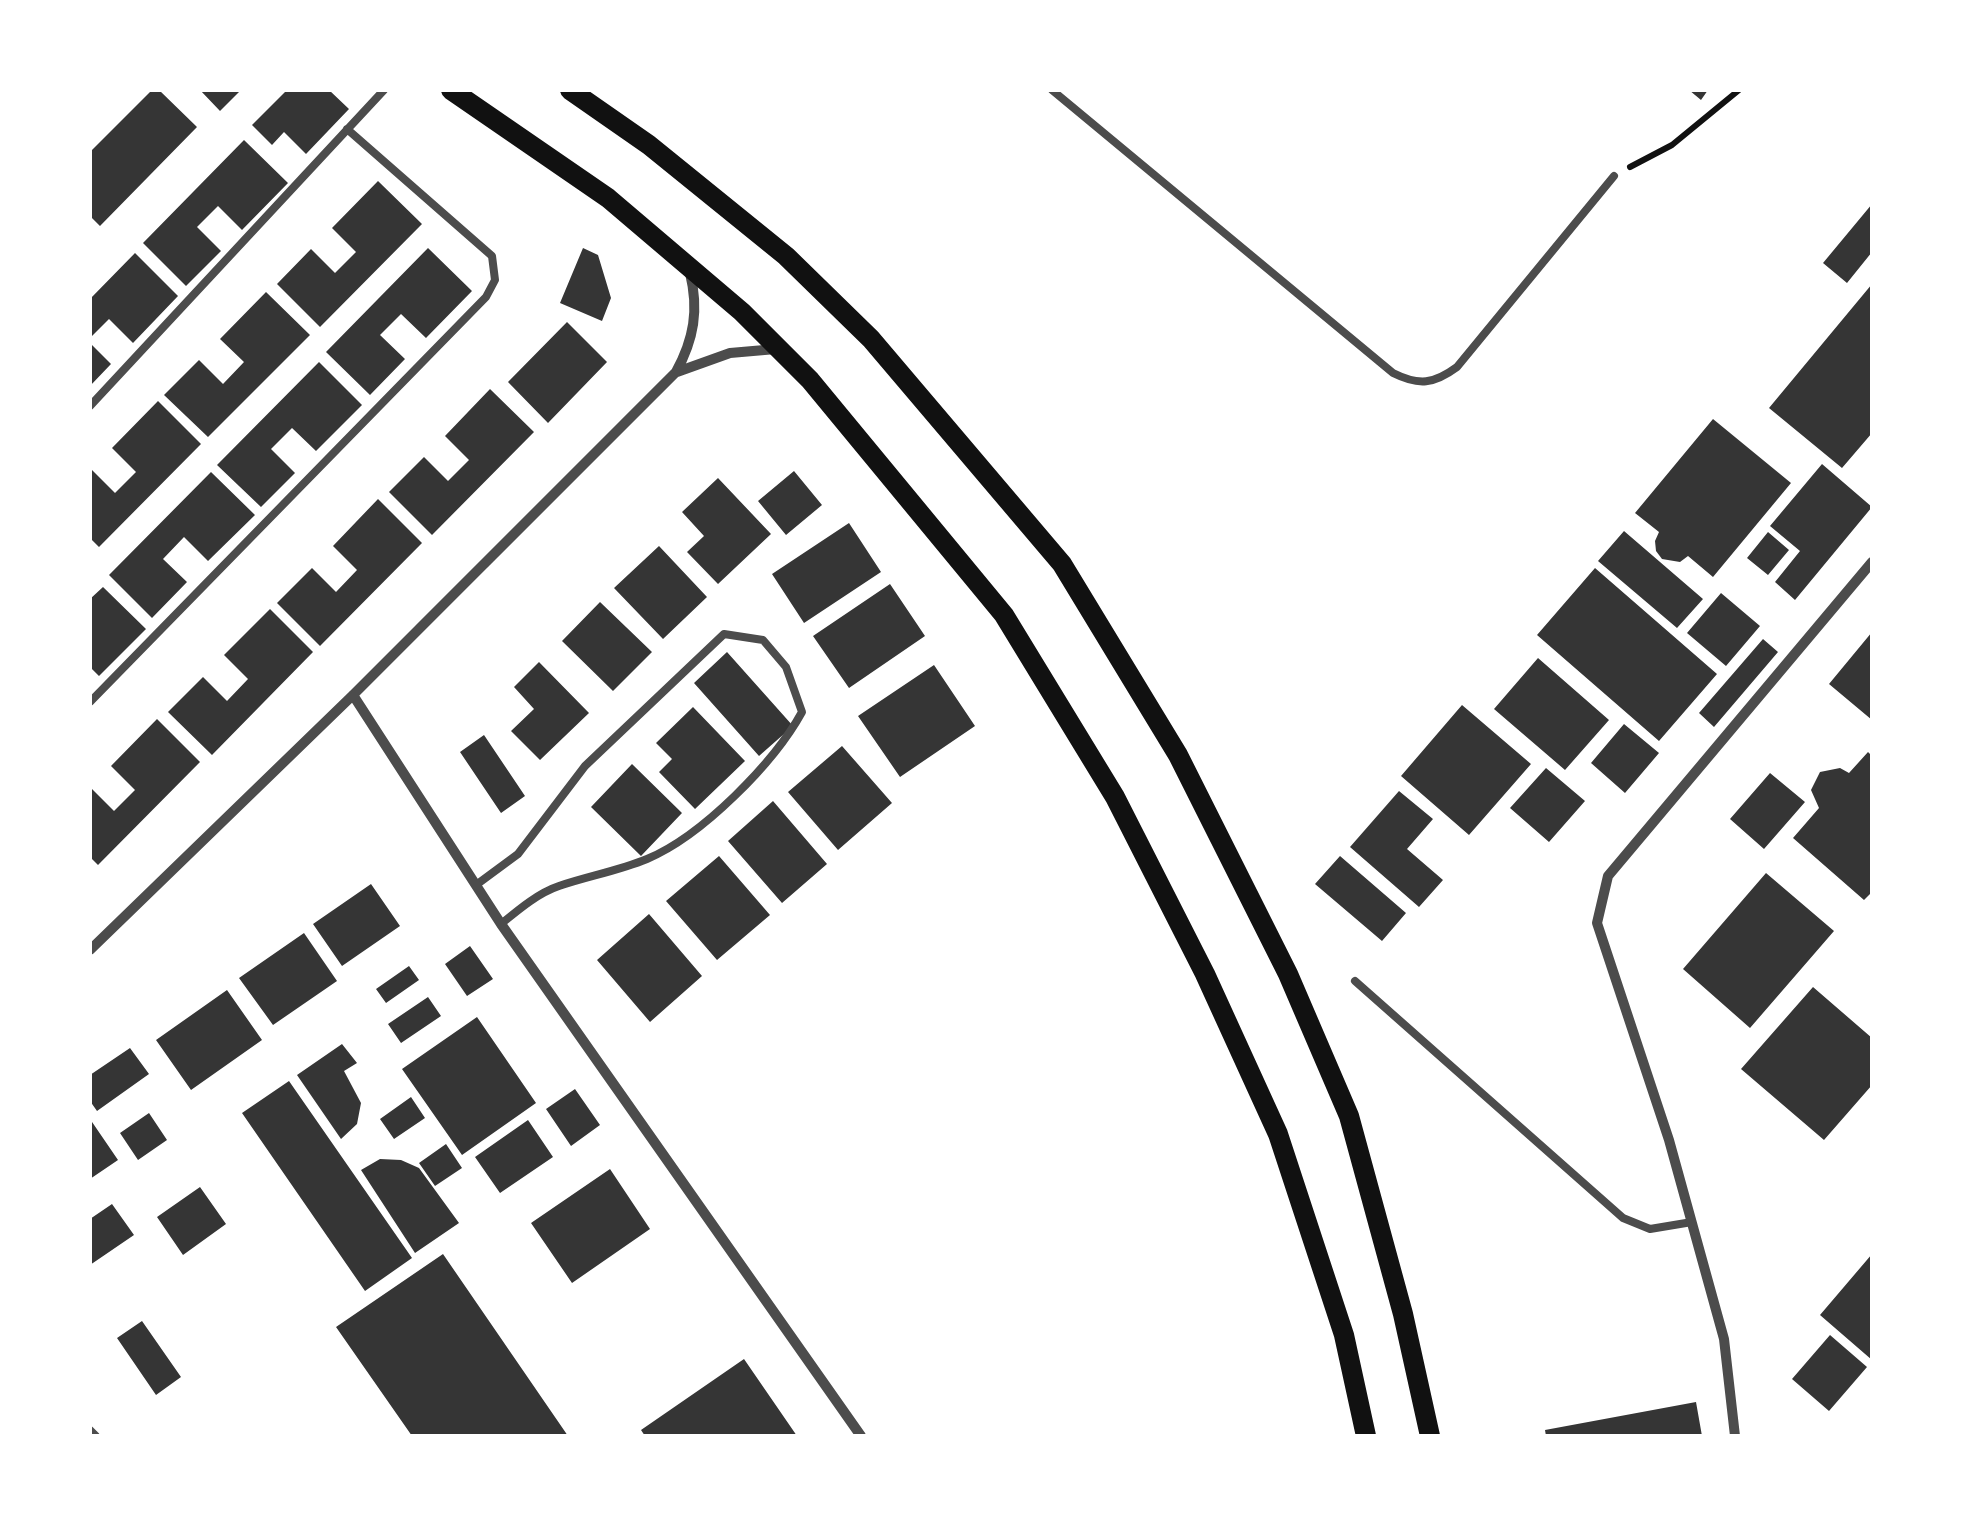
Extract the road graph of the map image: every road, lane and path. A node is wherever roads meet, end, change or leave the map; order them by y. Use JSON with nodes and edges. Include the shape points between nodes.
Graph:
{"nodes":[{"id":1,"x":384,"y":90,"type":"edge"},
{"id":2,"x":451,"y":90,"type":"edge"},
{"id":3,"x":570,"y":90,"type":"edge"},
{"id":4,"x":1052,"y":90,"type":"edge"},
{"id":5,"x":1739,"y":90,"type":"edge"},
{"id":6,"x":347,"y":129,"type":"junction"},
{"id":7,"x":1614,"y":176,"type":"joint"},
{"id":8,"x":688,"y":267,"type":"junction"},
{"id":9,"x":779,"y":349,"type":"junction"},
{"id":10,"x":676,"y":372,"type":"junction"},
{"id":11,"x":90,"y":406,"type":"edge"},
{"id":12,"x":1872,"y":562,"type":"edge"},
{"id":13,"x":353,"y":695,"type":"junction"},
{"id":14,"x":90,"y":702,"type":"edge"},
{"id":15,"x":476,"y":885,"type":"junction"},
{"id":16,"x":501,"y":924,"type":"junction"},
{"id":17,"x":90,"y":950,"type":"edge"},
{"id":18,"x":1354,"y":981,"type":"dead end"},
{"id":19,"x":1692,"y":1222,"type":"junction"},
{"id":20,"x":90,"y":1430,"type":"edge"},
{"id":21,"x":96,"y":1436,"type":"edge"},
{"id":22,"x":860,"y":1436,"type":"edge"},
{"id":23,"x":1366,"y":1436,"type":"edge"},
{"id":24,"x":1430,"y":1436,"type":"edge"},
{"id":25,"x":1736,"y":1436,"type":"edge"}],
"edges":[{"from":1,"to":6,"type":"lane"},
{"from":2,"to":8,"type":"main road","via":[[608,198]]},
{"from":3,"to":24,"type":"main road","via":[[786,256],[871,339],[1062,564],[1178,754],[1288,974],[1349,1116]]},
{"from":4,"to":7,"type":"lane","via":[[1393,373],[1414,383],[1438,381],[1457,367]]},
{"from":5,"to":7,"type":"path","via":[[1672,145]]},
{"from":6,"to":11,"type":"lane"},
{"from":6,"to":14,"type":"lane","via":[[492,256],[495,280]]},
{"from":8,"to":9,"type":"main road"},
{"from":8,"to":10,"type":"street","via":[[695,315]]},
{"from":9,"to":10,"type":"street","via":[[730,353]]},
{"from":9,"to":23,"type":"main road","via":[[1004,615],[1115,796],[1278,1134],[1344,1334]]},
{"from":10,"to":13,"type":"street"},
{"from":12,"to":19,"type":"street","via":[[1608,876],[1598,923]]},
{"from":13,"to":15,"type":"street"},
{"from":13,"to":17,"type":"street"},
{"from":15,"to":16,"type":"street"},
{"from":15,"to":16,"type":"lane","via":[[518,854],[584,766],[724,634],[763,640],[786,667],[802,712],[786,740],[736,794],[652,857],[556,886]]},
{"from":16,"to":22,"type":"street"},
{"from":18,"to":19,"type":"lane","via":[[1623,1218],[1650,1229]]},
{"from":19,"to":25,"type":"street","via":[[1724,1339]]},
{"from":20,"to":21,"type":"lane"}]}
